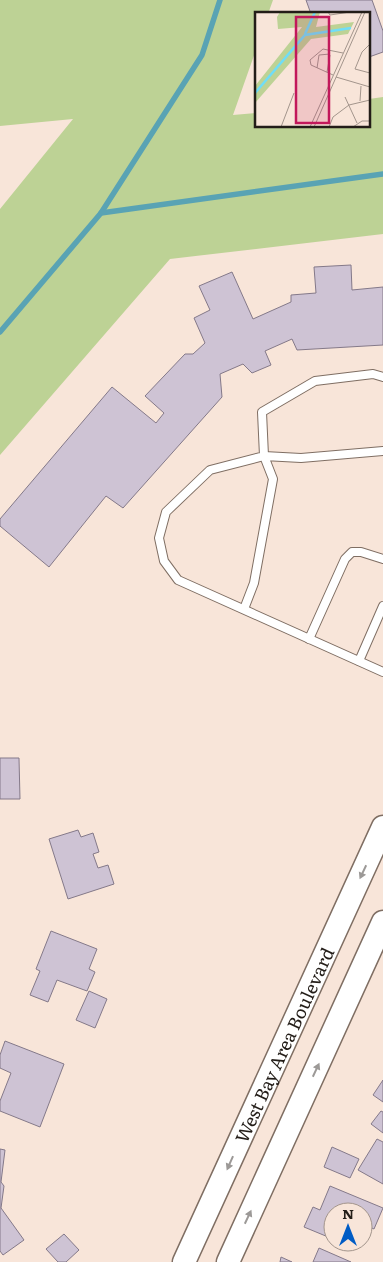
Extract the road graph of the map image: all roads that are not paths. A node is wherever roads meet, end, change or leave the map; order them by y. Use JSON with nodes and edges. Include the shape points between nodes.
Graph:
{"nodes":[{"id":1,"x":383,"y":377,"type":"edge"},
{"id":2,"x":383,"y":451,"type":"edge"},
{"id":3,"x":264,"y":456,"type":"junction"},
{"id":4,"x":383,"y":559,"type":"edge"},
{"id":5,"x":383,"y":606,"type":"edge"},
{"id":6,"x":244,"y":610,"type":"junction"},
{"id":7,"x":309,"y":639,"type":"junction"},
{"id":8,"x":359,"y":661,"type":"junction"},
{"id":9,"x":383,"y":672,"type":"edge"},
{"id":10,"x":383,"y":828,"type":"edge"},
{"id":11,"x":383,"y":922,"type":"edge"},
{"id":12,"x":184,"y":1262,"type":"edge"},
{"id":13,"x":228,"y":1262,"type":"edge"}],
"edges":[{"from":1,"to":3,"type":"lane","via":[[373,374],[315,381],[262,412]]},
{"from":2,"to":3,"type":"lane","via":[[301,458]]},
{"from":3,"to":6,"type":"lane","via":[[274,479],[254,583]]},
{"from":3,"to":6,"type":"lane","via":[[210,470],[166,512],[159,538],[164,561],[178,580]]},
{"from":4,"to":7,"type":"lane","via":[[352,552],[345,559]]},
{"from":5,"to":8,"type":"lane"},
{"from":6,"to":7,"type":"lane"},
{"from":7,"to":8,"type":"lane"},
{"from":8,"to":9,"type":"lane"},
{"from":10,"to":12,"type":"main road","name":"West Bay Area Boulevard","one_way":true},
{"from":13,"to":11,"type":"main road","one_way":true}]}
